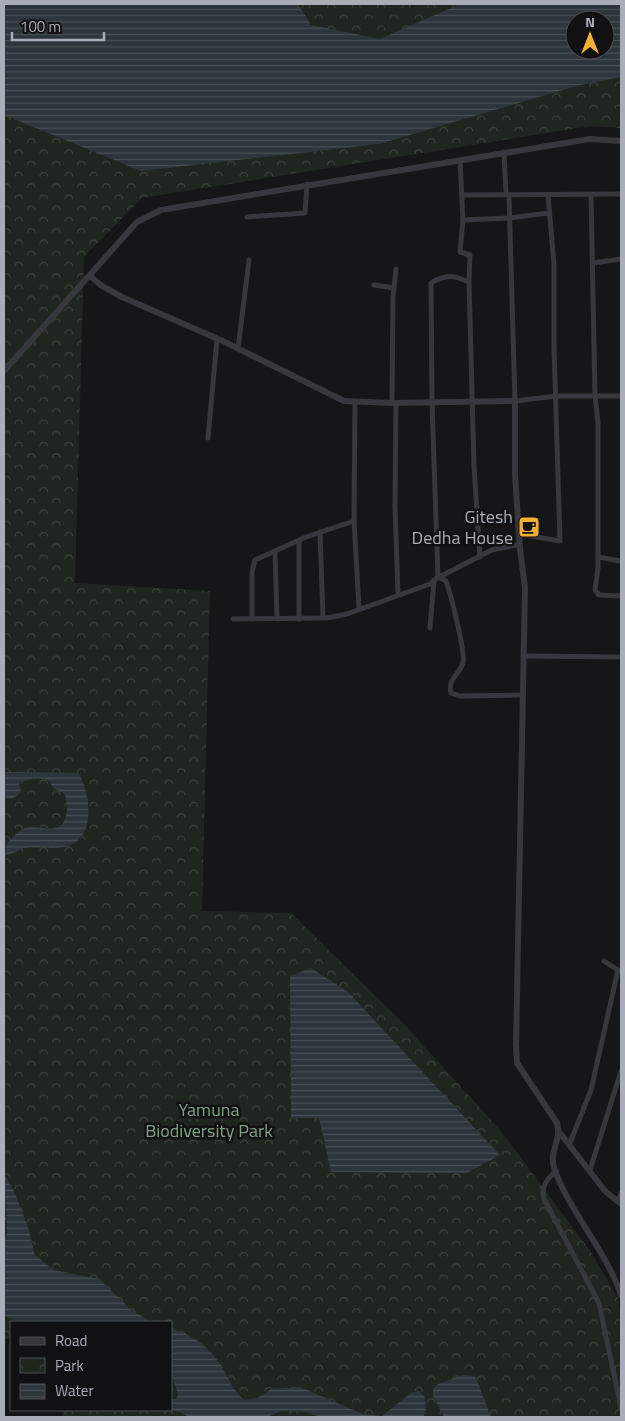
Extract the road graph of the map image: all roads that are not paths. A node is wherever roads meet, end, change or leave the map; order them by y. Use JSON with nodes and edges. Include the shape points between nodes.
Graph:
{"nodes":[{"id":1,"x":621,"y":141,"type":"edge"},
{"id":2,"x":504,"y":152,"type":"junction"},
{"id":3,"x":460,"y":160,"type":"junction"},
{"id":4,"x":307,"y":184,"type":"junction"},
{"id":5,"x":621,"y":194,"type":"edge"},
{"id":6,"x":462,"y":195,"type":"junction"},
{"id":7,"x":508,"y":195,"type":"junction"},
{"id":8,"x":548,"y":195,"type":"junction"},
{"id":9,"x":591,"y":195,"type":"junction"},
{"id":10,"x":550,"y":213,"type":"junction"},
{"id":11,"x":247,"y":217,"type":"dead end"},
{"id":12,"x":509,"y":218,"type":"junction"},
{"id":13,"x":463,"y":220,"type":"junction"},
{"id":14,"x":621,"y":259,"type":"edge"},
{"id":15,"x":249,"y":260,"type":"dead end"},
{"id":16,"x":593,"y":263,"type":"junction"},
{"id":17,"x":396,"y":269,"type":"dead end"},
{"id":18,"x":90,"y":276,"type":"junction"},
{"id":19,"x":469,"y":282,"type":"junction"},
{"id":20,"x":374,"y":286,"type":"dead end"},
{"id":21,"x":394,"y":288,"type":"junction"},
{"id":22,"x":217,"y":339,"type":"junction"},
{"id":23,"x":238,"y":349,"type":"junction"},
{"id":24,"x":4,"y":371,"type":"edge"},
{"id":25,"x":595,"y":395,"type":"junction"},
{"id":26,"x":556,"y":396,"type":"junction"},
{"id":27,"x":621,"y":396,"type":"edge"},
{"id":28,"x":515,"y":401,"type":"junction"},
{"id":29,"x":472,"y":402,"type":"junction"},
{"id":30,"x":355,"y":403,"type":"junction"},
{"id":31,"x":394,"y":403,"type":"junction"},
{"id":32,"x":432,"y":403,"type":"junction"},
{"id":33,"x":208,"y":438,"type":"dead end"},
{"id":34,"x":354,"y":521,"type":"junction"},
{"id":35,"x":320,"y":532,"type":"junction"},
{"id":36,"x":519,"y":534,"type":"junction"},
{"id":37,"x":299,"y":540,"type":"junction"},
{"id":38,"x":520,"y":544,"type":"junction"},
{"id":39,"x":275,"y":551,"type":"junction"},
{"id":40,"x":480,"y":557,"type":"junction"},
{"id":41,"x":598,"y":557,"type":"junction"},
{"id":42,"x":621,"y":561,"type":"edge"},
{"id":43,"x":436,"y":579,"type":"junction"},
{"id":44,"x":398,"y":594,"type":"junction"},
{"id":45,"x":621,"y":596,"type":"edge"},
{"id":46,"x":359,"y":608,"type":"junction"},
{"id":47,"x":323,"y":618,"type":"junction"},
{"id":48,"x":234,"y":619,"type":"dead end"},
{"id":49,"x":252,"y":619,"type":"junction"},
{"id":50,"x":277,"y":619,"type":"junction"},
{"id":51,"x":299,"y":619,"type":"junction"},
{"id":52,"x":430,"y":628,"type":"dead end"},
{"id":53,"x":523,"y":656,"type":"junction"},
{"id":54,"x":621,"y":657,"type":"edge"},
{"id":55,"x":523,"y":695,"type":"junction"},
{"id":56,"x":604,"y":961,"type":"dead end"},
{"id":57,"x":620,"y":971,"type":"edge"},
{"id":58,"x":621,"y":1071,"type":"edge"},
{"id":59,"x":560,"y":1133,"type":"junction"},
{"id":60,"x":570,"y":1143,"type":"junction"},
{"id":61,"x":590,"y":1170,"type":"junction"},
{"id":62,"x":556,"y":1172,"type":"junction"},
{"id":63,"x":621,"y":1193,"type":"edge"},
{"id":64,"x":620,"y":1203,"type":"edge"},
{"id":65,"x":621,"y":1295,"type":"edge"},
{"id":66,"x":621,"y":1408,"type":"edge"}],
"edges":[{"from":1,"to":2,"type":"street","via":[[589,139]]},
{"from":2,"to":3,"type":"street"},
{"from":2,"to":7,"type":"street"},
{"from":3,"to":4,"type":"street"},
{"from":3,"to":6,"type":"street"},
{"from":4,"to":11,"type":"street","via":[[305,213]]},
{"from":4,"to":18,"type":"street","via":[[149,214],[137,222]]},
{"from":5,"to":9,"type":"street"},
{"from":6,"to":7,"type":"street"},
{"from":6,"to":13,"type":"street"},
{"from":7,"to":8,"type":"street"},
{"from":7,"to":12,"type":"street"},
{"from":8,"to":9,"type":"street"},
{"from":8,"to":10,"type":"street"},
{"from":9,"to":16,"type":"street"},
{"from":10,"to":12,"type":"street"},
{"from":10,"to":26,"type":"street"},
{"from":12,"to":13,"type":"street"},
{"from":12,"to":28,"type":"street"},
{"from":13,"to":19,"type":"street","via":[[460,252],[470,254]]},
{"from":14,"to":16,"type":"street"},
{"from":15,"to":23,"type":"street"},
{"from":16,"to":25,"type":"street"},
{"from":17,"to":21,"type":"street"},
{"from":18,"to":22,"type":"street","via":[[122,297]]},
{"from":18,"to":24,"type":"street"},
{"from":19,"to":29,"type":"street"},
{"from":19,"to":32,"type":"street","via":[[455,276],[441,276],[431,283]]},
{"from":20,"to":21,"type":"street"},
{"from":21,"to":31,"type":"street"},
{"from":22,"to":23,"type":"street"},
{"from":22,"to":33,"type":"street"},
{"from":23,"to":30,"type":"street","via":[[328,394]]},
{"from":25,"to":26,"type":"street"},
{"from":25,"to":27,"type":"street"},
{"from":25,"to":41,"type":"street"},
{"from":26,"to":28,"type":"street"},
{"from":26,"to":36,"type":"street","via":[[560,540]]},
{"from":28,"to":29,"type":"street"},
{"from":28,"to":36,"type":"street"},
{"from":29,"to":32,"type":"street"},
{"from":29,"to":40,"type":"street"},
{"from":30,"to":31,"type":"street"},
{"from":30,"to":34,"type":"street"},
{"from":31,"to":32,"type":"street"},
{"from":31,"to":44,"type":"street"},
{"from":32,"to":43,"type":"street"},
{"from":34,"to":35,"type":"street"},
{"from":34,"to":46,"type":"street"},
{"from":35,"to":37,"type":"street"},
{"from":35,"to":47,"type":"street"},
{"from":36,"to":38,"type":"street"},
{"from":37,"to":39,"type":"street"},
{"from":37,"to":51,"type":"street"},
{"from":38,"to":40,"type":"street","via":[[492,550]]},
{"from":38,"to":53,"type":"street","via":[[525,588]]},
{"from":39,"to":49,"type":"street","via":[[253,563]]},
{"from":39,"to":50,"type":"street"},
{"from":40,"to":43,"type":"street"},
{"from":41,"to":42,"type":"street"},
{"from":41,"to":45,"type":"street","via":[[596,594]]},
{"from":43,"to":44,"type":"street"},
{"from":43,"to":52,"type":"street"},
{"from":43,"to":55,"type":"street","via":[[446,581],[462,652],[462,666],[451,679],[451,693],[460,696]]},
{"from":44,"to":46,"type":"street"},
{"from":46,"to":47,"type":"street","via":[[347,614]]},
{"from":47,"to":51,"type":"street"},
{"from":48,"to":49,"type":"street"},
{"from":49,"to":50,"type":"street"},
{"from":50,"to":51,"type":"street"},
{"from":53,"to":54,"type":"street"},
{"from":53,"to":55,"type":"street"},
{"from":55,"to":59,"type":"street","via":[[516,1047],[518,1063],[557,1123]]},
{"from":56,"to":57,"type":"street"},
{"from":57,"to":60,"type":"street","via":[[591,1090]]},
{"from":58,"to":61,"type":"street"},
{"from":59,"to":60,"type":"street"},
{"from":59,"to":62,"type":"street","via":[[552,1156]]},
{"from":60,"to":61,"type":"street"},
{"from":61,"to":64,"type":"street","via":[[605,1191]]},
{"from":62,"to":65,"type":"street"},
{"from":62,"to":66,"type":"street","via":[[542,1191],[599,1303]]},
{"from":63,"to":64,"type":"street"}]}
